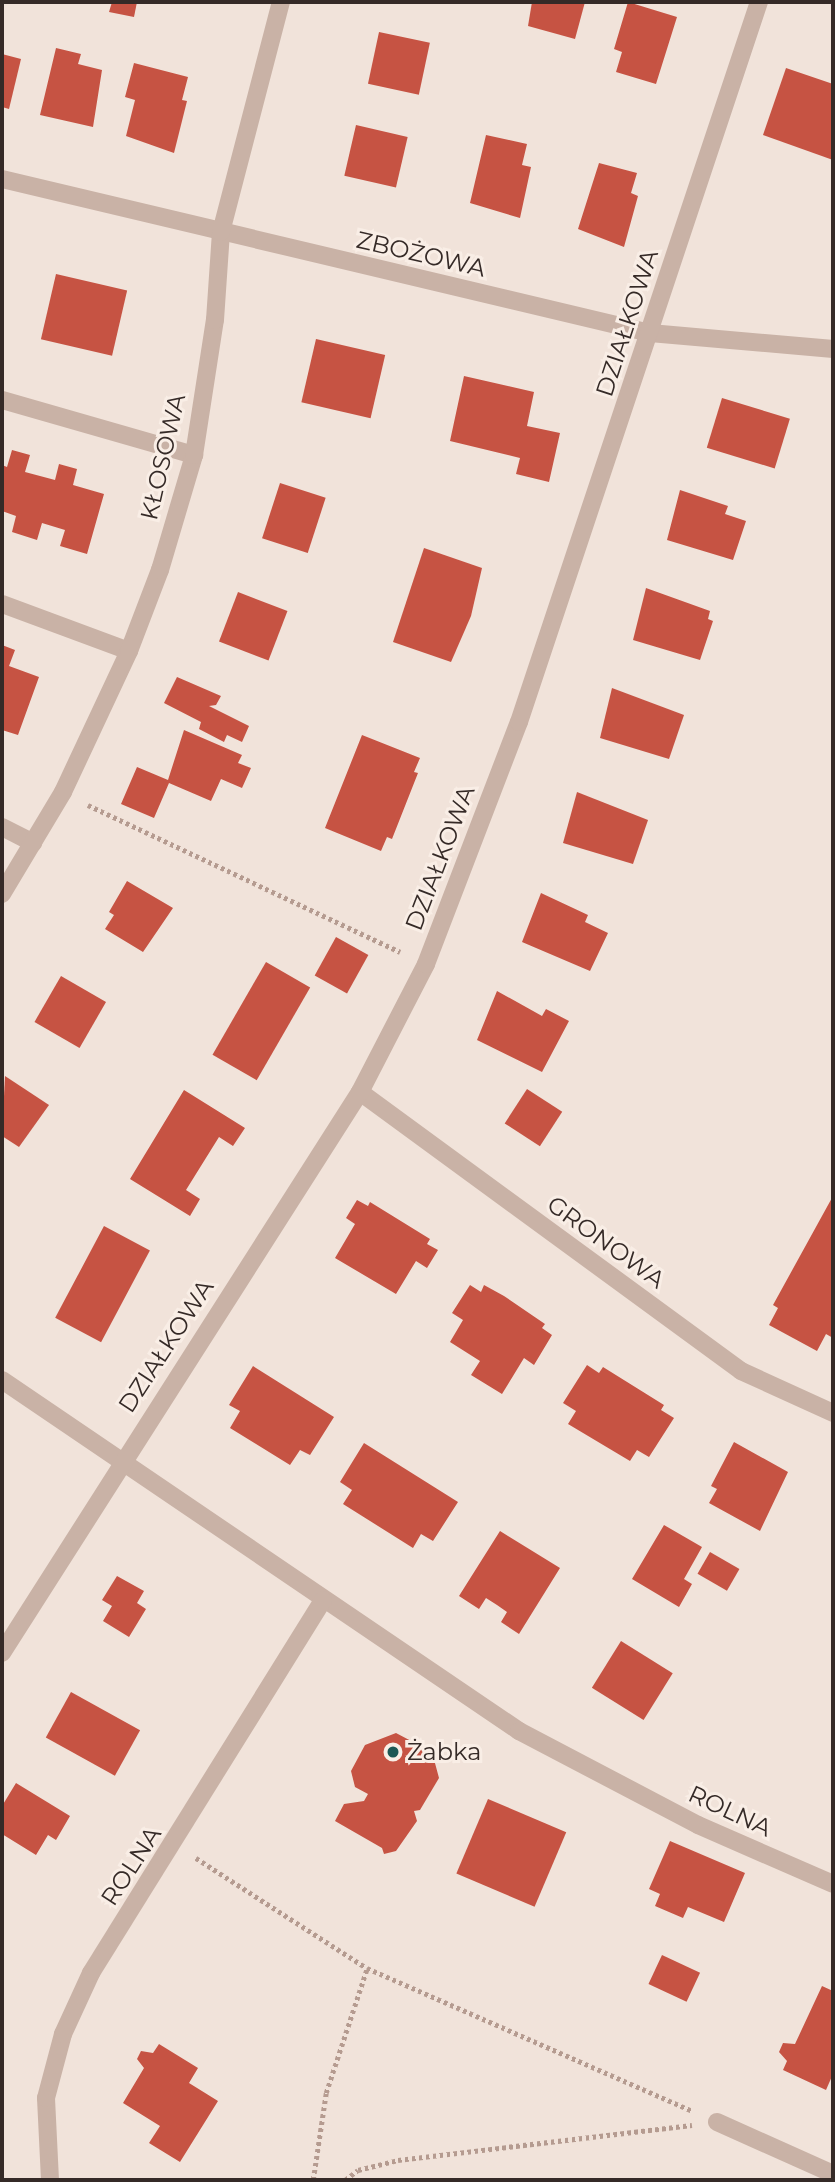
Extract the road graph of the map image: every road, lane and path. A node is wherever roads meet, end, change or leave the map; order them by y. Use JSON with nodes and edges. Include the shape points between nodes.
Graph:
{"nodes":[{"id":1,"x":281,"y":2,"type":"edge"},
{"id":2,"x":759,"y":2,"type":"edge"},
{"id":3,"x":2,"y":179,"type":"edge"},
{"id":4,"x":221,"y":232,"type":"junction"},
{"id":5,"x":650,"y":333,"type":"junction"},
{"id":6,"x":833,"y":349,"type":"edge"},
{"id":7,"x":2,"y":401,"type":"edge"},
{"id":8,"x":194,"y":455,"type":"junction"},
{"id":9,"x":2,"y":604,"type":"edge"},
{"id":10,"x":129,"y":651,"type":"junction"},
{"id":11,"x":62,"y":793,"type":"junction"},
{"id":12,"x":2,"y":827,"type":"edge"},
{"id":13,"x":33,"y":843,"type":"junction"},
{"id":14,"x":2,"y":894,"type":"edge"},
{"id":15,"x":426,"y":964,"type":"junction"},
{"id":16,"x":360,"y":1092,"type":"junction"},
{"id":17,"x":2,"y":1380,"type":"edge"},
{"id":18,"x":833,"y":1413,"type":"edge"},
{"id":19,"x":119,"y":1464,"type":"junction"},
{"id":20,"x":323,"y":1600,"type":"junction"},
{"id":21,"x":2,"y":1653,"type":"edge"},
{"id":22,"x":175,"y":1844,"type":"junction"},
{"id":23,"x":833,"y":1884,"type":"edge"},
{"id":24,"x":367,"y":1968,"type":"junction"},
{"id":25,"x":717,"y":2122,"type":"junction"},
{"id":26,"x":833,"y":2174,"type":"edge"},
{"id":27,"x":50,"y":2180,"type":"edge"},
{"id":28,"x":313,"y":2180,"type":"edge"},
{"id":29,"x":345,"y":2180,"type":"edge"}],
"edges":[{"from":1,"to":4,"type":"street","name":"KŁOSOWA"},
{"from":2,"to":5,"type":"street","name":"DZIAŁKOWA"},
{"from":3,"to":4,"type":"street","name":"ZBOŻOWA"},
{"from":4,"to":5,"type":"street","name":"ZBOŻOWA"},
{"from":4,"to":8,"type":"street","name":"KŁOSOWA","via":[[215,320]]},
{"from":5,"to":6,"type":"street","name":"ZBOŻOWA"},
{"from":5,"to":15,"type":"street","name":"DZIAŁKOWA","via":[[519,722]]},
{"from":7,"to":8,"type":"street"},
{"from":8,"to":10,"type":"street","name":"KŁOSOWA","via":[[160,570]]},
{"from":9,"to":10,"type":"street"},
{"from":10,"to":11,"type":"street","name":"KŁOSOWA"},
{"from":11,"to":13,"type":"street","name":"KŁOSOWA"},
{"from":11,"to":15,"type":"path"},
{"from":12,"to":13,"type":"street"},
{"from":13,"to":14,"type":"street","name":"KŁOSOWA"},
{"from":15,"to":16,"type":"street","name":"DZIAŁKOWA"},
{"from":16,"to":18,"type":"street","name":"GRONOWA","via":[[741,1371]]},
{"from":16,"to":19,"type":"street","name":"DZIAŁKOWA"},
{"from":17,"to":19,"type":"street","name":"ROLNA"},
{"from":19,"to":20,"type":"street","name":"ROLNA"},
{"from":19,"to":21,"type":"street","name":"DZIAŁKOWA"},
{"from":20,"to":22,"type":"street","name":"ROLNA"},
{"from":20,"to":23,"type":"street","name":"ROLNA","via":[[519,1731],[698,1825]]},
{"from":22,"to":24,"type":"path"},
{"from":22,"to":27,"type":"street","name":"ROLNA","via":[[91,1973],[63,2034],[46,2098]]},
{"from":24,"to":25,"type":"path"},
{"from":24,"to":28,"type":"path","via":[[326,2093]]},
{"from":25,"to":26,"type":"street"},
{"from":25,"to":29,"type":"path","via":[[398,2160],[358,2170]]}]}
